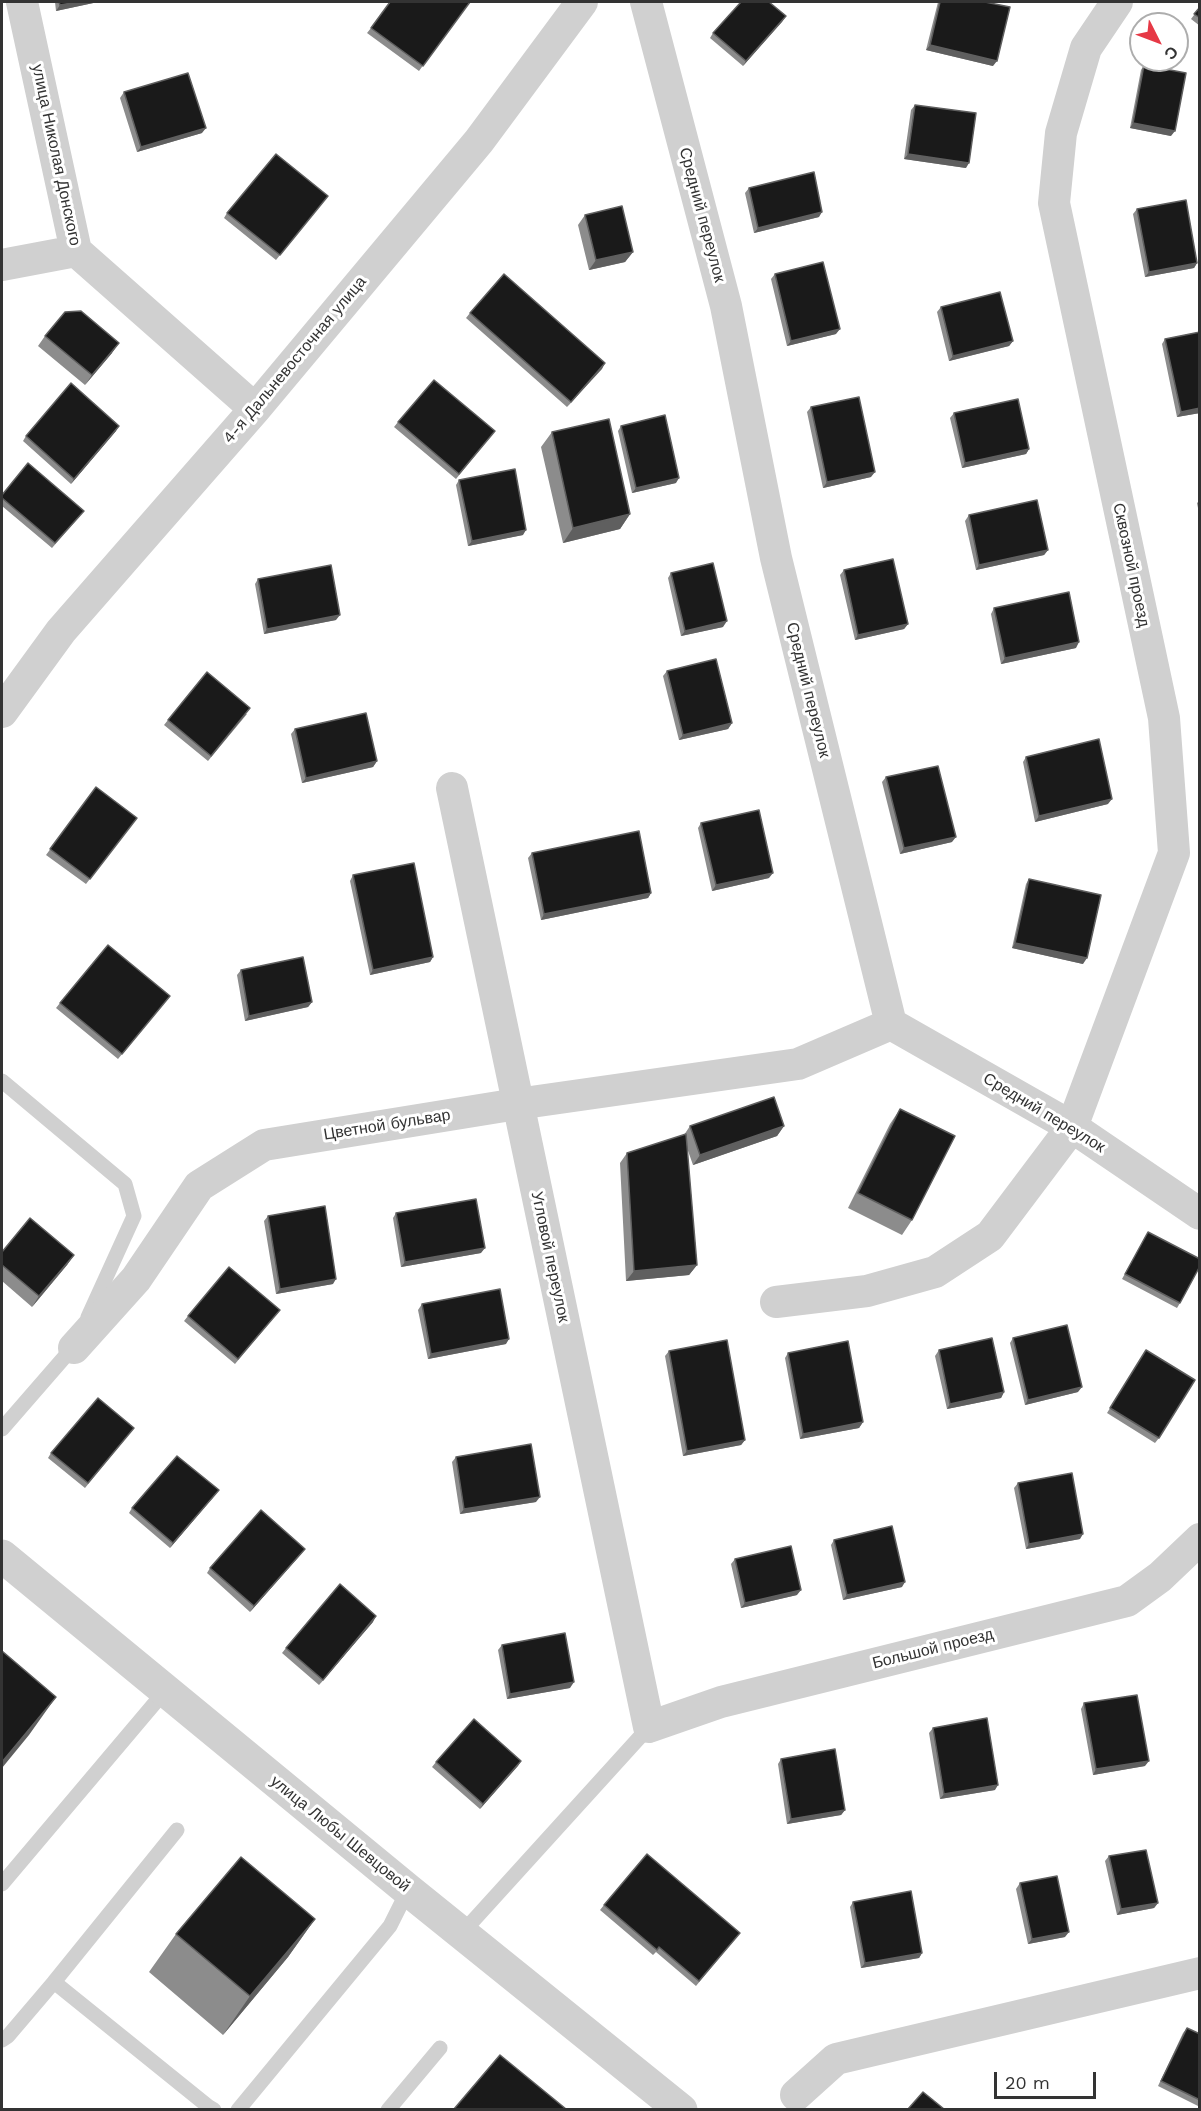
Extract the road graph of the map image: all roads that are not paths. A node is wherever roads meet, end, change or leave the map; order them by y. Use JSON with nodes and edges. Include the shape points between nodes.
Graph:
{"nodes":[{"id":1,"x":22,"y":2,"type":"edge"},
{"id":2,"x":582,"y":2,"type":"edge"},
{"id":3,"x":646,"y":2,"type":"edge"},
{"id":4,"x":1117,"y":2,"type":"edge"},
{"id":5,"x":76,"y":251,"type":"junction"},
{"id":6,"x":2,"y":265,"type":"edge"},
{"id":7,"x":255,"y":409,"type":"junction"},
{"id":8,"x":2,"y":712,"type":"edge"},
{"id":9,"x":452,"y":788,"type":"dead end"},
{"id":10,"x":891,"y":1024,"type":"junction"},
{"id":11,"x":2,"y":1081,"type":"edge"},
{"id":12,"x":517,"y":1104,"type":"junction"},
{"id":13,"x":1072,"y":1127,"type":"junction"},
{"id":14,"x":1200,"y":1214,"type":"edge"},
{"id":15,"x":776,"y":1302,"type":"dead end"},
{"id":16,"x":74,"y":1348,"type":"junction"},
{"id":17,"x":2,"y":1429,"type":"edge"},
{"id":18,"x":1200,"y":1539,"type":"edge"},
{"id":19,"x":2,"y":1556,"type":"edge"},
{"id":20,"x":165,"y":1691,"type":"junction"},
{"id":21,"x":649,"y":1727,"type":"junction"},
{"id":22,"x":177,"y":1830,"type":"dead end"},
{"id":23,"x":2,"y":1884,"type":"edge"},
{"id":24,"x":408,"y":1890,"type":"junction"},
{"id":25,"x":462,"y":1933,"type":"junction"},
{"id":26,"x":1200,"y":1973,"type":"edge"},
{"id":27,"x":54,"y":1982,"type":"junction"},
{"id":28,"x":2,"y":2040,"type":"edge"},
{"id":29,"x":440,"y":2048,"type":"dead end"},
{"id":30,"x":796,"y":2095,"type":"dead end"},
{"id":31,"x":214,"y":2109,"type":"edge"},
{"id":32,"x":238,"y":2109,"type":"edge"},
{"id":33,"x":388,"y":2109,"type":"edge"},
{"id":34,"x":681,"y":2109,"type":"edge"}],
"edges":[{"from":1,"to":5,"type":"street","name":"улица Николая Донского"},
{"from":2,"to":7,"type":"street","name":"4-я Дальневосточная улица","via":[[479,141]]},
{"from":3,"to":10,"type":"street","name":"Средний переулок","via":[[726,306],[776,558]]},
{"from":4,"to":13,"type":"street","name":"Сквозной проезд","via":[[1086,48],[1061,133],[1054,203],[1164,718],[1174,853]]},
{"from":5,"to":6,"type":"street"},
{"from":5,"to":7,"type":"street","name":"улица Николая Донского"},
{"from":7,"to":8,"type":"street","name":"4-я Дальневосточная улица","via":[[61,631]]},
{"from":9,"to":12,"type":"street","name":"Угловой переулок"},
{"from":10,"to":12,"type":"street","name":"Цветной бульвар","via":[[798,1064]]},
{"from":10,"to":13,"type":"street","name":"Средний переулок"},
{"from":11,"to":16,"type":"lane","via":[[125,1184],[134,1216]]},
{"from":12,"to":16,"type":"street","name":"Цветной бульвар","via":[[264,1144],[199,1186],[136,1279]]},
{"from":12,"to":21,"type":"street","name":"Угловой переулок"},
{"from":13,"to":14,"type":"street","name":"Средний переулок"},
{"from":13,"to":15,"type":"street","via":[[990,1236],[935,1272],[867,1290]]},
{"from":16,"to":17,"type":"lane","name":"Цветной бульвар"},
{"from":18,"to":21,"type":"street","name":"Большой проезд","via":[[1160,1577],[1127,1601],[721,1702]]},
{"from":19,"to":20,"type":"street","name":"улица Любы Шевцовой"},
{"from":20,"to":23,"type":"lane"},
{"from":20,"to":24,"type":"street","name":"улица Любы Шевцовой"},
{"from":21,"to":25,"type":"lane"},
{"from":22,"to":27,"type":"lane"},
{"from":24,"to":25,"type":"street","name":"улица Любы Шевцовой"},
{"from":24,"to":32,"type":"lane","via":[[390,1926]]},
{"from":25,"to":34,"type":"street","name":"улица Любы Шевцовой"},
{"from":26,"to":30,"type":"street","via":[[836,2059]]},
{"from":27,"to":28,"type":"lane"},
{"from":27,"to":31,"type":"lane"},
{"from":29,"to":33,"type":"lane"}]}
